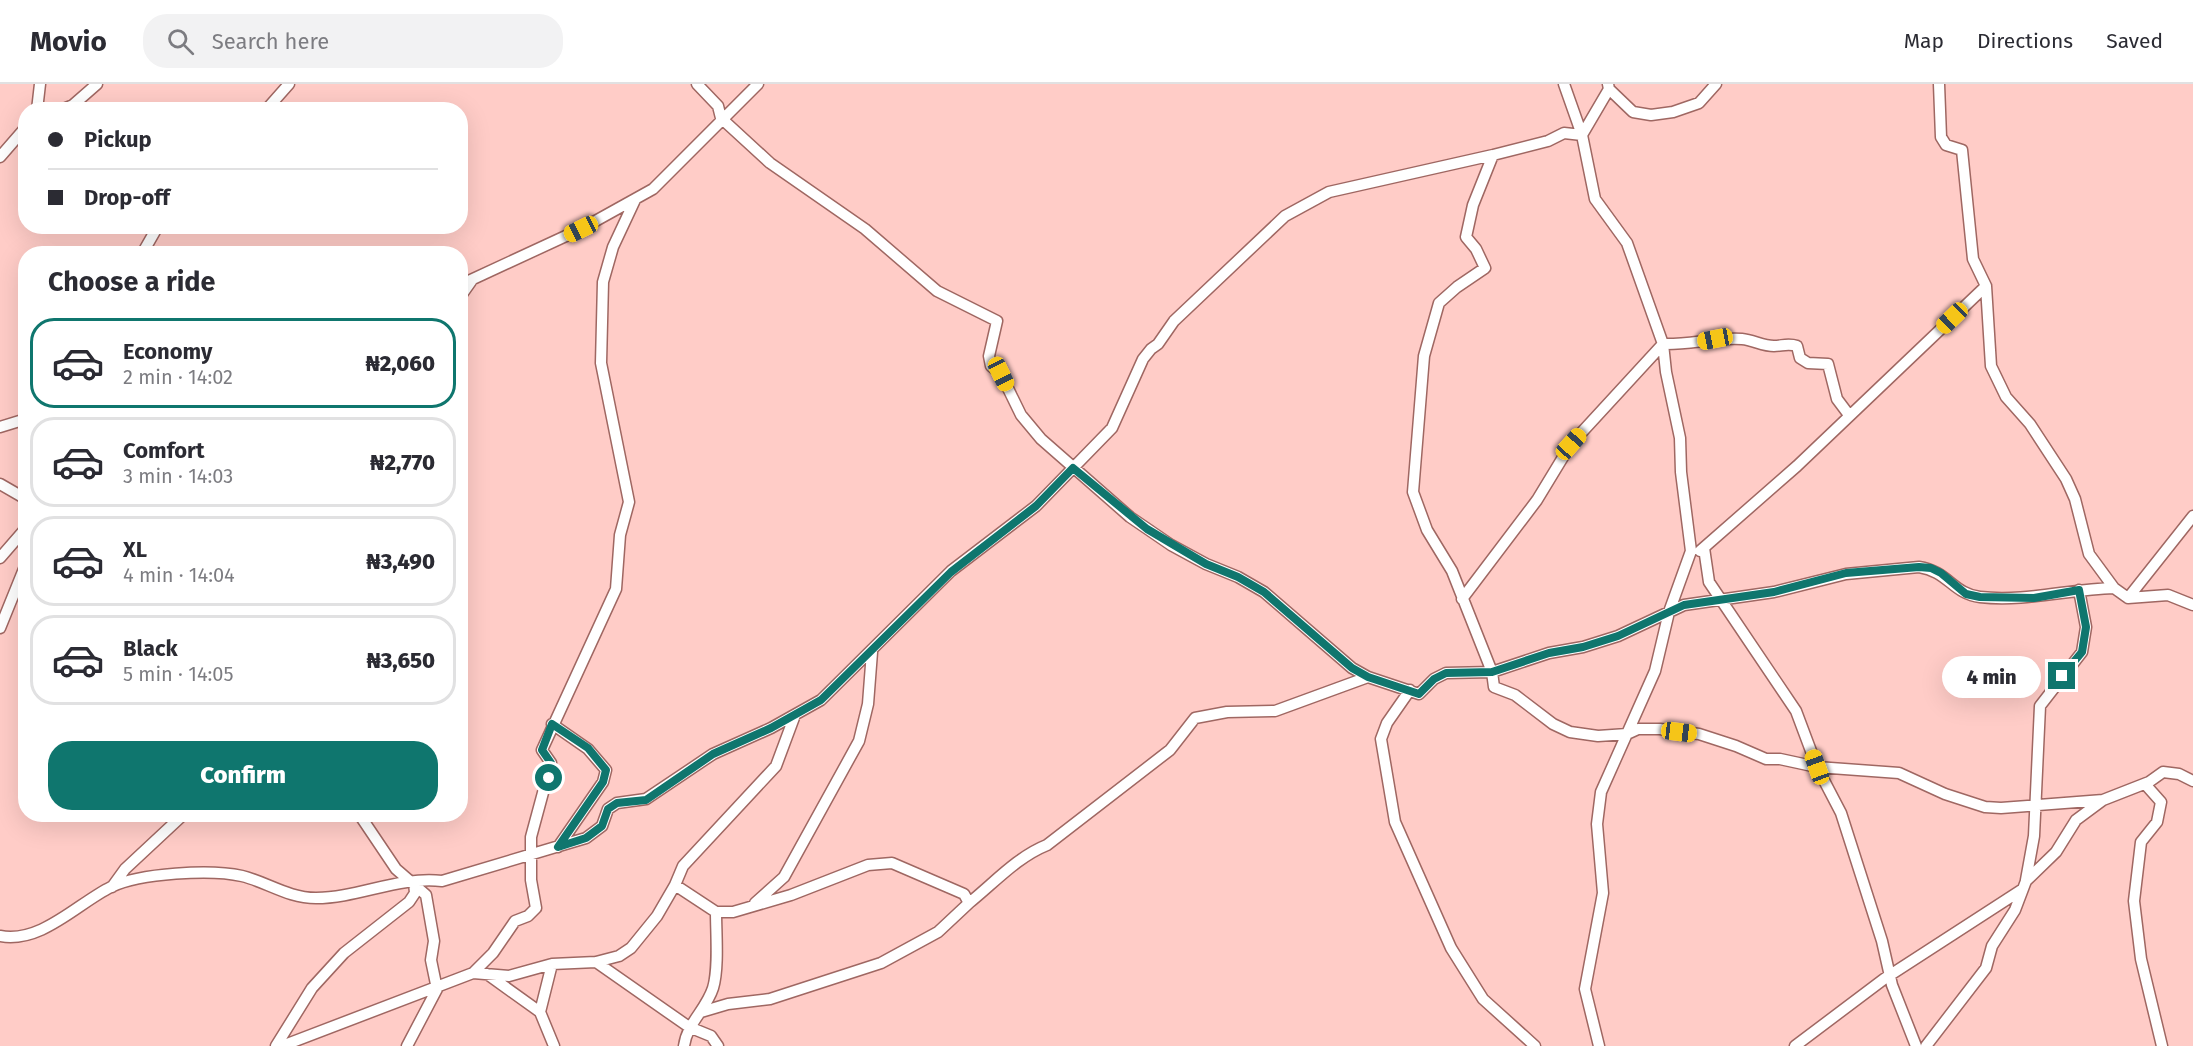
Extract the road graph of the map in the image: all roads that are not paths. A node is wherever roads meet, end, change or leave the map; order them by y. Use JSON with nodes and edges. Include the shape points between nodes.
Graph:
{"nodes":[{"id":1,"x":40,"y":84,"type":"edge"},
{"id":2,"x":97,"y":84,"type":"edge"},
{"id":3,"x":289,"y":84,"type":"edge"},
{"id":4,"x":697,"y":84,"type":"edge"},
{"id":5,"x":758,"y":84,"type":"edge"},
{"id":6,"x":1564,"y":84,"type":"edge"},
{"id":7,"x":1716,"y":84,"type":"edge"},
{"id":8,"x":1939,"y":84,"type":"edge"},
{"id":9,"x":1608,"y":86,"type":"edge"},
{"id":10,"x":38,"y":102,"type":"edge"},
{"id":11,"x":76,"y":102,"type":"edge"},
{"id":12,"x":273,"y":102,"type":"edge"},
{"id":13,"x":721,"y":118,"type":"junction"},
{"id":14,"x":1582,"y":135,"type":"junction"},
{"id":15,"x":18,"y":136,"type":"edge"},
{"id":16,"x":1493,"y":155,"type":"junction"},
{"id":17,"x":0,"y":157,"type":"edge"},
{"id":18,"x":635,"y":200,"type":"junction"},
{"id":19,"x":472,"y":280,"type":"junction"},
{"id":20,"x":468,"y":282,"type":"edge"},
{"id":21,"x":468,"y":286,"type":"edge"},
{"id":22,"x":1986,"y":286,"type":"junction"},
{"id":23,"x":1663,"y":344,"type":"junction"},
{"id":24,"x":1849,"y":416,"type":"junction"},
{"id":25,"x":18,"y":421,"type":"edge"},
{"id":26,"x":0,"y":427,"type":"edge"},
{"id":27,"x":1073,"y":468,"type":"junction"},
{"id":28,"x":0,"y":484,"type":"edge"},
{"id":29,"x":18,"y":494,"type":"edge"},
{"id":30,"x":2193,"y":516,"type":"edge"},
{"id":31,"x":18,"y":537,"type":"edge"},
{"id":32,"x":1704,"y":548,"type":"junction"},
{"id":33,"x":0,"y":558,"type":"edge"},
{"id":34,"x":1689,"y":560,"type":"junction"},
{"id":35,"x":18,"y":584,"type":"edge"},
{"id":36,"x":2114,"y":588,"type":"junction"},
{"id":37,"x":2079,"y":590,"type":"junction"},
{"id":38,"x":2128,"y":598,"type":"junction"},
{"id":39,"x":1462,"y":599,"type":"junction"},
{"id":40,"x":1718,"y":600,"type":"junction"},
{"id":41,"x":2193,"y":605,"type":"edge"},
{"id":42,"x":1670,"y":612,"type":"junction"},
{"id":43,"x":0,"y":628,"type":"edge"},
{"id":44,"x":872,"y":652,"type":"junction"},
{"id":45,"x":1492,"y":672,"type":"junction"},
{"id":46,"x":1368,"y":677,"type":"junction"},
{"id":47,"x":1410,"y":690,"type":"junction"},
{"id":48,"x":795,"y":715,"type":"junction"},
{"id":49,"x":552,"y":724,"type":"junction"},
{"id":50,"x":1627,"y":734,"type":"junction"},
{"id":51,"x":1817,"y":767,"type":"junction"},
{"id":52,"x":2193,"y":781,"type":"edge"},
{"id":53,"x":2145,"y":784,"type":"junction"},
{"id":54,"x":2103,"y":800,"type":"junction"},
{"id":55,"x":2034,"y":804,"type":"junction"},
{"id":56,"x":175,"y":822,"type":"edge"},
{"id":57,"x":364,"y":822,"type":"edge"},
{"id":58,"x":558,"y":847,"type":"junction"},
{"id":59,"x":530,"y":856,"type":"junction"},
{"id":60,"x":414,"y":882,"type":"junction"},
{"id":61,"x":675,"y":885,"type":"junction"},
{"id":62,"x":2024,"y":885,"type":"junction"},
{"id":63,"x":112,"y":887,"type":"junction"},
{"id":64,"x":969,"y":903,"type":"junction"},
{"id":65,"x":752,"y":905,"type":"junction"},
{"id":66,"x":716,"y":912,"type":"junction"},
{"id":67,"x":0,"y":936,"type":"edge"},
{"id":68,"x":596,"y":962,"type":"junction"},
{"id":69,"x":552,"y":964,"type":"junction"},
{"id":70,"x":473,"y":973,"type":"junction"},
{"id":71,"x":486,"y":973,"type":"junction"},
{"id":72,"x":1890,"y":976,"type":"junction"},
{"id":73,"x":437,"y":988,"type":"junction"},
{"id":74,"x":540,"y":1012,"type":"junction"},
{"id":75,"x":701,"y":1012,"type":"junction"},
{"id":76,"x":689,"y":1028,"type":"junction"},
{"id":77,"x":276,"y":1046,"type":"edge"},
{"id":78,"x":282,"y":1046,"type":"edge"},
{"id":79,"x":407,"y":1046,"type":"edge"},
{"id":80,"x":554,"y":1046,"type":"edge"},
{"id":81,"x":684,"y":1046,"type":"edge"},
{"id":82,"x":718,"y":1046,"type":"edge"},
{"id":83,"x":1534,"y":1046,"type":"edge"},
{"id":84,"x":1599,"y":1046,"type":"edge"},
{"id":85,"x":1795,"y":1046,"type":"edge"},
{"id":86,"x":1916,"y":1046,"type":"edge"},
{"id":87,"x":1926,"y":1046,"type":"edge"},
{"id":88,"x":2162,"y":1046,"type":"edge"}],
"edges":[{"from":1,"to":10,"type":"street"},
{"from":2,"to":11,"type":"street"},
{"from":3,"to":12,"type":"street"},
{"from":4,"to":13,"type":"street","via":[[718,106]]},
{"from":5,"to":13,"type":"street"},
{"from":6,"to":14,"type":"street"},
{"from":7,"to":9,"type":"street","via":[[1700,103],[1651,115],[1633,112]]},
{"from":8,"to":22,"type":"street","via":[[1941,137],[1946,145],[1962,150],[1973,258]]},
{"from":9,"to":14,"type":"street"},
{"from":13,"to":18,"type":"street","via":[[669,174]]},
{"from":13,"to":27,"type":"street","via":[[770,163],[865,229],[921,280],[997,321],[989,356],[991,366],[1001,374],[1021,415]]},
{"from":14,"to":16,"type":"street","via":[[1564,133]]},
{"from":14,"to":23,"type":"street","via":[[1595,199],[1627,243]]},
{"from":15,"to":17,"type":"street"},
{"from":16,"to":27,"type":"street","via":[[1329,192],[1285,216],[1174,321],[1143,359],[1112,428]]},
{"from":16,"to":39,"type":"street","via":[[1473,205],[1466,237],[1485,268],[1439,303],[1424,357],[1415,450],[1413,492],[1427,530],[1452,571]]},
{"from":18,"to":19,"type":"street"},
{"from":18,"to":49,"type":"street","via":[[613,247],[603,282],[601,363],[629,502],[620,536],[616,589]]},
{"from":19,"to":20,"type":"street"},
{"from":19,"to":21,"type":"street"},
{"from":22,"to":24,"type":"street"},
{"from":22,"to":36,"type":"street","via":[[1988,348],[1996,381],[2066,479],[2089,554]]},
{"from":23,"to":24,"type":"street","via":[[1744,339],[1772,346],[1797,346],[1800,358],[1808,363],[1828,364],[1837,399]]},
{"from":23,"to":34,"type":"street","via":[[1680,438]]},
{"from":23,"to":39,"type":"street","via":[[1571,444],[1537,500]]},
{"from":24,"to":32,"type":"street"},
{"from":25,"to":26,"type":"street"},
{"from":27,"to":44,"type":"street","via":[[1036,506],[951,572]]},
{"from":27,"to":46,"type":"street","via":[[1147,529],[1264,592],[1352,668]]},
{"from":28,"to":29,"type":"street"},
{"from":30,"to":38,"type":"street"},
{"from":31,"to":33,"type":"street"},
{"from":32,"to":34,"type":"street"},
{"from":32,"to":40,"type":"street","via":[[1708,582]]},
{"from":34,"to":42,"type":"street"},
{"from":35,"to":43,"type":"street"},
{"from":36,"to":37,"type":"street"},
{"from":36,"to":38,"type":"street"},
{"from":37,"to":40,"type":"street","via":[[2034,598],[1980,597],[1966,594],[1941,573],[1919,567],[1846,573],[1774,592]]},
{"from":37,"to":55,"type":"street","via":[[2086,627],[2082,652],[2040,706]]},
{"from":38,"to":41,"type":"street","via":[[2168,595]]},
{"from":39,"to":45,"type":"street"},
{"from":40,"to":42,"type":"street","via":[[1684,605]]},
{"from":40,"to":51,"type":"street","via":[[1796,711]]},
{"from":42,"to":45,"type":"street","via":[[1618,636]]},
{"from":42,"to":50,"type":"street","via":[[1654,671]]},
{"from":44,"to":48,"type":"street","via":[[821,700]]},
{"from":44,"to":65,"type":"street","via":[[868,704],[859,741],[784,877]]},
{"from":45,"to":47,"type":"street","via":[[1446,673],[1419,694]]},
{"from":45,"to":50,"type":"street","via":[[1494,687],[1515,695],[1570,732],[1598,736]]},
{"from":46,"to":47,"type":"street"},
{"from":46,"to":64,"type":"street","via":[[1275,711],[1227,712],[1195,718],[1170,750],[1047,845],[1019,861]]},
{"from":47,"to":83,"type":"street","via":[[1381,739],[1395,822],[1456,956],[1483,999]]},
{"from":48,"to":58,"type":"street","via":[[713,754],[646,800],[617,803],[608,809],[602,826],[586,838]]},
{"from":48,"to":61,"type":"street","via":[[776,766],[682,866]]},
{"from":49,"to":58,"type":"street","via":[[588,748],[606,770],[603,782]]},
{"from":49,"to":59,"type":"street","via":[[542,750],[551,763],[531,837]]},
{"from":50,"to":51,"type":"street","via":[[1638,729],[1660,729],[1699,734],[1766,759]]},
{"from":50,"to":84,"type":"street","via":[[1598,807],[1603,893],[1585,989]]},
{"from":51,"to":55,"type":"street","via":[[1899,773],[1985,807]]},
{"from":51,"to":72,"type":"street","via":[[1841,813]]},
{"from":52,"to":53,"type":"street","via":[[2163,772]]},
{"from":53,"to":54,"type":"street"},
{"from":53,"to":88,"type":"street","via":[[2161,802],[2157,822],[2141,842],[2134,901],[2141,959]]},
{"from":54,"to":55,"type":"street"},
{"from":54,"to":62,"type":"street","via":[[2076,820],[2056,852]]},
{"from":55,"to":62,"type":"street","via":[[2034,836]]},
{"from":56,"to":63,"type":"street","via":[[125,869]]},
{"from":57,"to":60,"type":"street","via":[[396,868]]},
{"from":58,"to":59,"type":"street"},
{"from":59,"to":60,"type":"street","via":[[442,881]]},
{"from":59,"to":70,"type":"street","via":[[536,908],[514,921],[493,953]]},
{"from":60,"to":63,"type":"street","via":[[318,898],[298,896],[223,873],[155,876]]},
{"from":60,"to":73,"type":"street","via":[[426,895]]},
{"from":60,"to":77,"type":"street","via":[[415,893],[409,902],[344,953],[312,988]]},
{"from":61,"to":66,"type":"street"},
{"from":61,"to":68,"type":"street","via":[[631,948],[620,956]]},
{"from":62,"to":72,"type":"street"},
{"from":62,"to":87,"type":"street","via":[[2015,910],[1992,946],[1986,968]]},
{"from":63,"to":67,"type":"street","via":[[30,933]]},
{"from":64,"to":65,"type":"street","via":[[964,894],[892,863],[868,865]]},
{"from":64,"to":75,"type":"street","via":[[938,932],[881,963],[770,999]]},
{"from":65,"to":66,"type":"street","via":[[734,912]]},
{"from":66,"to":75,"type":"street","via":[[714,986]]},
{"from":68,"to":69,"type":"street"},
{"from":68,"to":76,"type":"street"},
{"from":69,"to":71,"type":"street","via":[[509,976]]},
{"from":69,"to":74,"type":"street"},
{"from":70,"to":71,"type":"street"},
{"from":70,"to":73,"type":"street"},
{"from":71,"to":74,"type":"street"},
{"from":72,"to":85,"type":"street"},
{"from":72,"to":86,"type":"street"},
{"from":73,"to":78,"type":"street"},
{"from":73,"to":79,"type":"street"},
{"from":74,"to":80,"type":"street"},
{"from":75,"to":76,"type":"street"},
{"from":76,"to":81,"type":"street"},
{"from":76,"to":82,"type":"street","via":[[711,1036]]}]}
